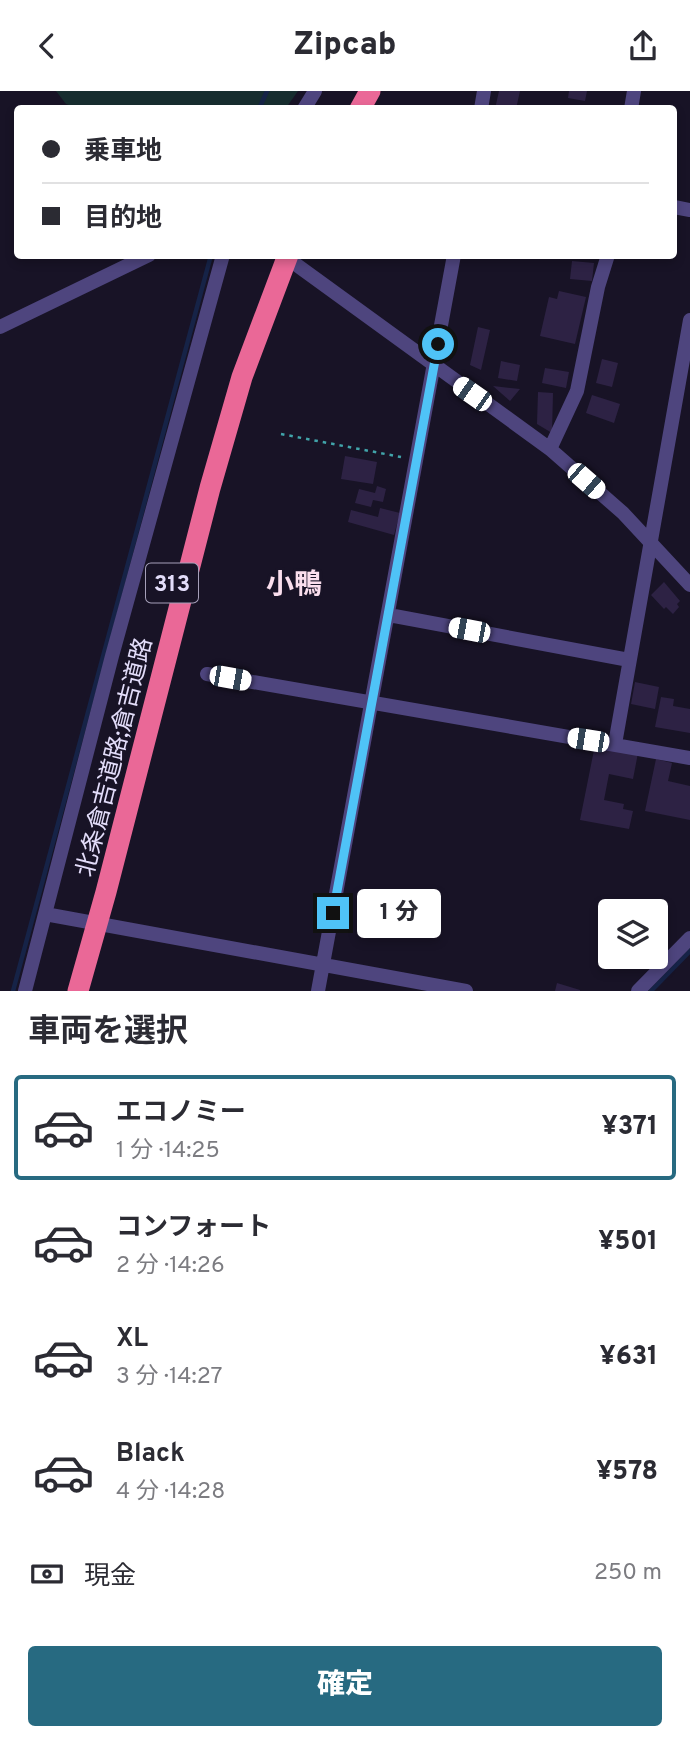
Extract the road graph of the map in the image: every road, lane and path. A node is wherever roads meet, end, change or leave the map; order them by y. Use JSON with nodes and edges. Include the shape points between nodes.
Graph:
{"nodes":[{"id":1,"x":141,"y":259,"type":"edge"},
{"id":2,"x":222,"y":259,"type":"edge"},
{"id":3,"x":274,"y":259,"type":"edge"},
{"id":4,"x":283,"y":259,"type":"edge"},
{"id":5,"x":290,"y":259,"type":"edge"},
{"id":6,"x":453,"y":259,"type":"edge"},
{"id":7,"x":607,"y":259,"type":"edge"},
{"id":8,"x":269,"y":284,"type":"junction"},
{"id":9,"x":690,"y":320,"type":"edge"},
{"id":10,"x":0,"y":327,"type":"edge"},
{"id":11,"x":433,"y":366,"type":"junction"},
{"id":12,"x":281,"y":434,"type":"dead end"},
{"id":13,"x":550,"y":449,"type":"junction"},
{"id":14,"x":417,"y":460,"type":"junction"},
{"id":15,"x":650,"y":541,"type":"junction"},
{"id":16,"x":690,"y":585,"type":"edge"},
{"id":17,"x":389,"y":615,"type":"junction"},
{"id":18,"x":629,"y":660,"type":"junction"},
{"id":19,"x":207,"y":674,"type":"dead end"},
{"id":20,"x":372,"y":705,"type":"junction"},
{"id":21,"x":615,"y":744,"type":"junction"},
{"id":22,"x":690,"y":758,"type":"edge"},
{"id":23,"x":100,"y":890,"type":"junction"},
{"id":24,"x":45,"y":913,"type":"junction"},
{"id":25,"x":690,"y":938,"type":"edge"},
{"id":26,"x":323,"y":965,"type":"junction"},
{"id":27,"x":24,"y":991,"type":"edge"},
{"id":28,"x":66,"y":991,"type":"edge"},
{"id":29,"x":78,"y":991,"type":"edge"},
{"id":30,"x":318,"y":991,"type":"edge"},
{"id":31,"x":466,"y":991,"type":"edge"},
{"id":32,"x":638,"y":991,"type":"edge"}],
"edges":[{"from":1,"to":10,"type":"street"},
{"from":2,"to":24,"type":"street"},
{"from":3,"to":8,"type":"highway","name":"北条倉吉道路;倉吉道路","number":"313"},
{"from":4,"to":8,"type":"highway","name":"北条倉吉道路;倉吉道路","number":"313"},
{"from":5,"to":11,"type":"street"},
{"from":6,"to":11,"type":"street"},
{"from":7,"to":13,"type":"street","via":[[577,391]]},
{"from":8,"to":23,"type":"highway","name":"北条倉吉道路;倉吉道路","number":"313"},
{"from":9,"to":15,"type":"street"},
{"from":11,"to":13,"type":"street"},
{"from":11,"to":14,"type":"street"},
{"from":12,"to":14,"type":"path"},
{"from":13,"to":15,"type":"street"},
{"from":14,"to":17,"type":"street"},
{"from":15,"to":16,"type":"street"},
{"from":15,"to":18,"type":"street"},
{"from":17,"to":18,"type":"street"},
{"from":17,"to":20,"type":"street"},
{"from":18,"to":21,"type":"street"},
{"from":19,"to":20,"type":"street"},
{"from":20,"to":21,"type":"street"},
{"from":20,"to":26,"type":"street"},
{"from":21,"to":22,"type":"street"},
{"from":23,"to":28,"type":"highway","name":"北条倉吉道路;倉吉道路","number":"313"},
{"from":23,"to":29,"type":"highway","name":"北条倉吉道路;倉吉道路","number":"313"},
{"from":24,"to":26,"type":"street"},
{"from":24,"to":27,"type":"street"},
{"from":25,"to":32,"type":"street"},
{"from":26,"to":30,"type":"street"},
{"from":26,"to":31,"type":"street"}]}
